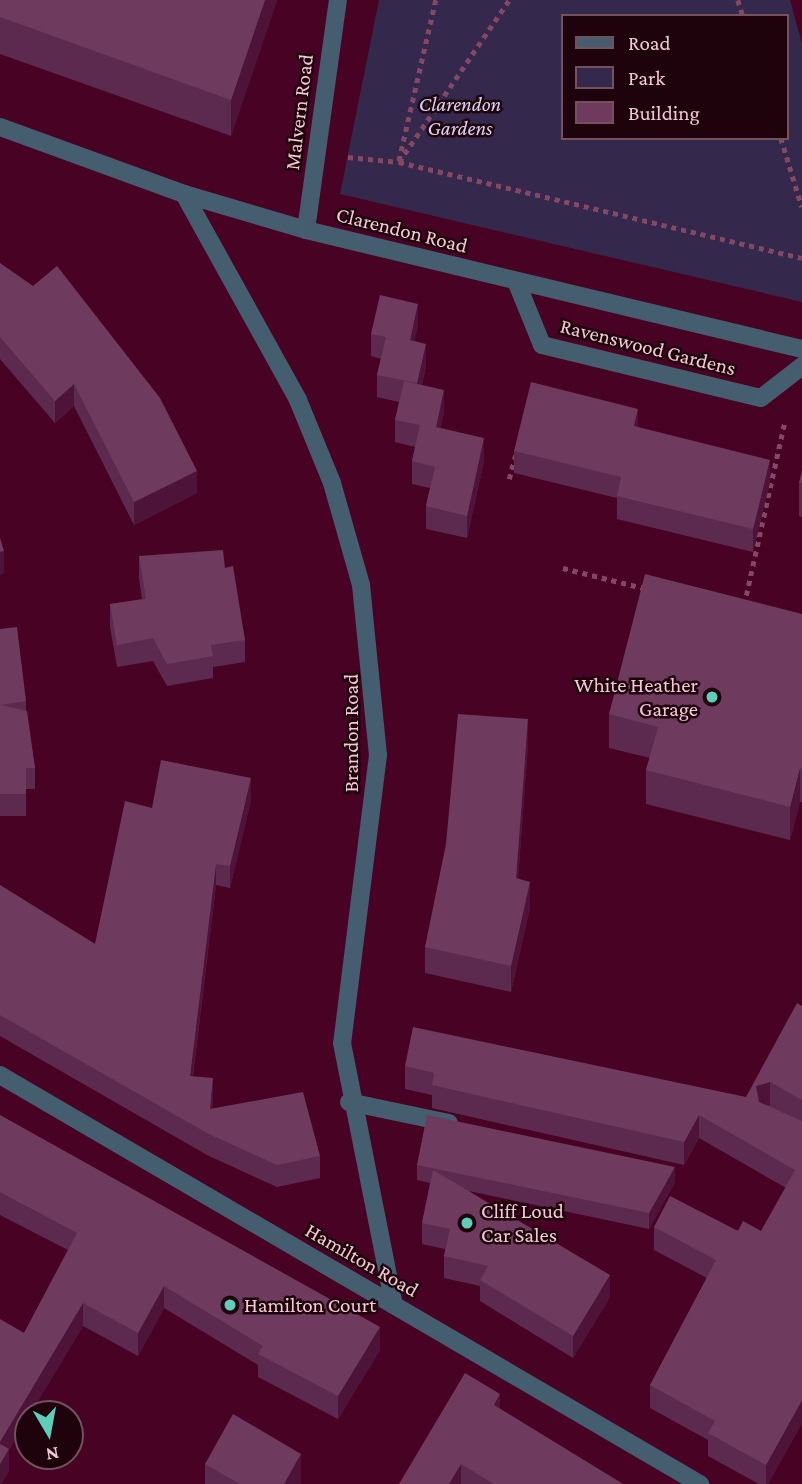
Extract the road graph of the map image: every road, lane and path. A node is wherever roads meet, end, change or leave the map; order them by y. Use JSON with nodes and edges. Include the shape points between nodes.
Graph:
{"nodes":[{"id":1,"x":338,"y":0,"type":"edge"},
{"id":2,"x":436,"y":0,"type":"edge"},
{"id":3,"x":509,"y":0,"type":"edge"},
{"id":4,"x":0,"y":127,"type":"edge"},
{"id":5,"x":782,"y":140,"type":"edge"},
{"id":6,"x":317,"y":149,"type":"junction"},
{"id":7,"x":399,"y":162,"type":"junction"},
{"id":8,"x":184,"y":194,"type":"junction"},
{"id":9,"x":802,"y":207,"type":"edge"},
{"id":10,"x":306,"y":230,"type":"junction"},
{"id":11,"x":802,"y":258,"type":"edge"},
{"id":12,"x":516,"y":281,"type":"junction"},
{"id":13,"x":802,"y":349,"type":"edge"},
{"id":14,"x":802,"y":366,"type":"edge"},
{"id":15,"x":761,"y":398,"type":"junction"},
{"id":16,"x":519,"y":439,"type":"edge"},
{"id":17,"x":509,"y":479,"type":"dead end"},
{"id":18,"x":563,"y":568,"type":"dead end"},
{"id":19,"x":652,"y":591,"type":"edge"},
{"id":20,"x":742,"y":613,"type":"edge"},
{"id":21,"x":0,"y":1075,"type":"edge"},
{"id":22,"x":349,"y":1102,"type":"junction"},
{"id":23,"x":471,"y":1128,"type":"edge"},
{"id":24,"x":394,"y":1305,"type":"junction"},
{"id":25,"x":701,"y":1484,"type":"edge"}],
"edges":[{"from":1,"to":6,"type":"street","name":"Malvern Road"},
{"from":2,"to":7,"type":"path"},
{"from":3,"to":7,"type":"path"},
{"from":4,"to":8,"type":"street","name":"Clarendon Road"},
{"from":5,"to":9,"type":"path"},
{"from":6,"to":7,"type":"path"},
{"from":6,"to":10,"type":"street","name":"Malvern Road"},
{"from":7,"to":11,"type":"path"},
{"from":8,"to":10,"type":"street","name":"Clarendon Road"},
{"from":8,"to":22,"type":"street","name":"Brandon Road","via":[[298,400],[332,483],[361,585],[378,755],[365,884],[345,985],[342,1044]]},
{"from":10,"to":12,"type":"street","name":"Clarendon Road"},
{"from":12,"to":13,"type":"street","name":"Clarendon Road"},
{"from":12,"to":15,"type":"street","name":"Ravenswood Gardens","via":[[542,345]]},
{"from":14,"to":15,"type":"street"},
{"from":15,"to":20,"type":"path","via":[[787,421]]},
{"from":16,"to":17,"type":"path"},
{"from":18,"to":19,"type":"path"},
{"from":21,"to":24,"type":"street","name":"Hamilton Road"},
{"from":22,"to":23,"type":"street"},
{"from":22,"to":24,"type":"street","name":"Brandon Road"},
{"from":24,"to":25,"type":"street","name":"Hamilton Road"}]}
